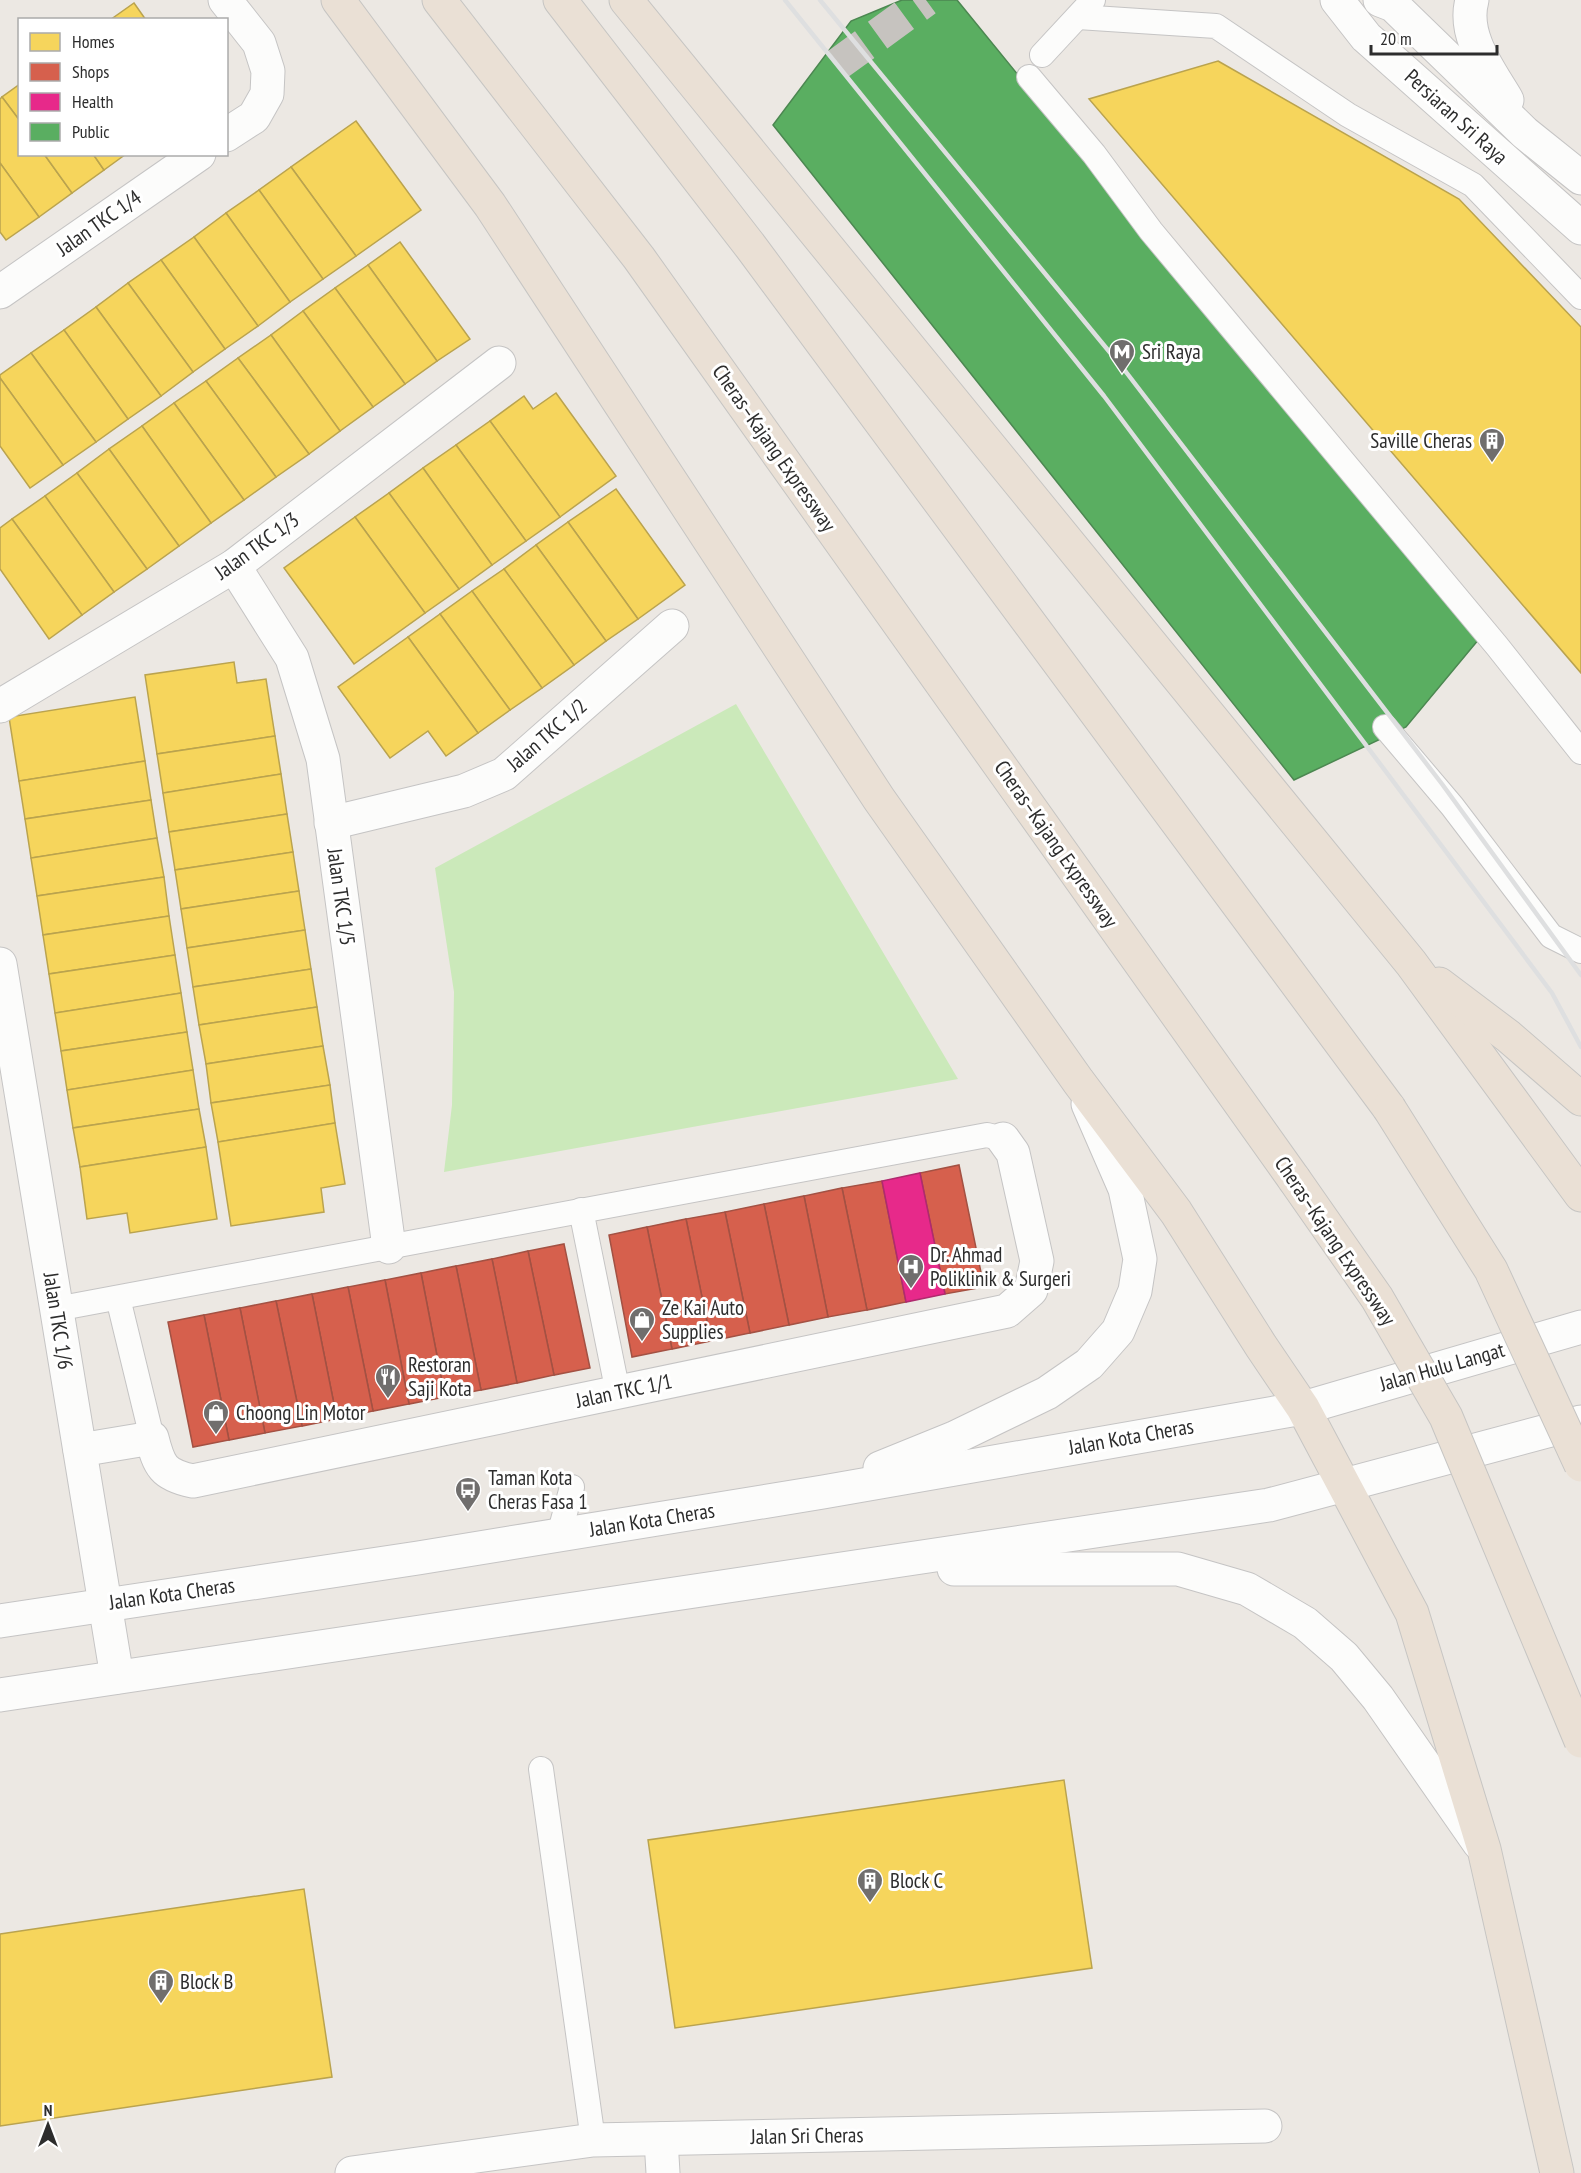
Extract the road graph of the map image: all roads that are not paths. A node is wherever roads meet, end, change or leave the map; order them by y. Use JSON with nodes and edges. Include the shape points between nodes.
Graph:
{"nodes":[{"id":1,"x":225,"y":0,"type":"edge"},
{"id":2,"x":338,"y":0,"type":"edge"},
{"id":3,"x":439,"y":0,"type":"edge"},
{"id":4,"x":560,"y":0,"type":"edge"},
{"id":5,"x":626,"y":0,"type":"edge"},
{"id":6,"x":1337,"y":0,"type":"edge"},
{"id":7,"x":1380,"y":0,"type":"edge"},
{"id":8,"x":1472,"y":0,"type":"edge"},
{"id":9,"x":1085,"y":8,"type":"edge"},
{"id":10,"x":1042,"y":55,"type":"dead end"},
{"id":11,"x":1029,"y":77,"type":"dead end"},
{"id":12,"x":1525,"y":133,"type":"junction"},
{"id":13,"x":228,"y":134,"type":"edge"},
{"id":14,"x":196,"y":156,"type":"edge"},
{"id":15,"x":1581,"y":178,"type":"edge"},
{"id":16,"x":1581,"y":228,"type":"edge"},
{"id":17,"x":0,"y":292,"type":"edge"},
{"id":18,"x":1581,"y":297,"type":"edge"},
{"id":19,"x":499,"y":363,"type":"dead end"},
{"id":20,"x":234,"y":566,"type":"junction"},
{"id":21,"x":672,"y":626,"type":"dead end"},
{"id":22,"x":0,"y":706,"type":"edge"},
{"id":23,"x":1385,"y":727,"type":"dead end"},
{"id":24,"x":1581,"y":752,"type":"edge"},
{"id":25,"x":331,"y":823,"type":"junction"},
{"id":26,"x":1581,"y":951,"type":"edge"},
{"id":27,"x":1411,"y":963,"type":"junction"},
{"id":28,"x":0,"y":964,"type":"edge"},
{"id":29,"x":1077,"y":1081,"type":"junction"},
{"id":30,"x":1581,"y":1099,"type":"edge"},
{"id":31,"x":1003,"y":1139,"type":"joint"},
{"id":32,"x":1581,"y":1195,"type":"edge"},
{"id":33,"x":581,"y":1210,"type":"junction"},
{"id":34,"x":389,"y":1247,"type":"junction"},
{"id":35,"x":118,"y":1298,"type":"junction"},
{"id":36,"x":57,"y":1309,"type":"junction"},
{"id":37,"x":1581,"y":1327,"type":"edge"},
{"id":38,"x":618,"y":1393,"type":"junction"},
{"id":39,"x":1303,"y":1408,"type":"junction"},
{"id":40,"x":1581,"y":1422,"type":"edge"},
{"id":41,"x":152,"y":1438,"type":"junction"},
{"id":42,"x":80,"y":1450,"type":"junction"},
{"id":43,"x":1581,"y":1465,"type":"edge"},
{"id":44,"x":1344,"y":1485,"type":"junction"},
{"id":45,"x":572,"y":1487,"type":"dead end"},
{"id":46,"x":823,"y":1492,"type":"junction"},
{"id":47,"x":559,"y":1535,"type":"junction"},
{"id":48,"x":842,"y":1569,"type":"junction"},
{"id":49,"x":105,"y":1604,"type":"junction"},
{"id":50,"x":0,"y":1621,"type":"edge"},
{"id":51,"x":117,"y":1677,"type":"junction"},
{"id":52,"x":0,"y":1695,"type":"edge"},
{"id":53,"x":1581,"y":1741,"type":"edge"},
{"id":54,"x":541,"y":1769,"type":"dead end"},
{"id":55,"x":1484,"y":1849,"type":"junction"},
{"id":56,"x":1265,"y":2126,"type":"dead end"},
{"id":57,"x":661,"y":2139,"type":"junction"},
{"id":58,"x":593,"y":2140,"type":"junction"},
{"id":59,"x":352,"y":2173,"type":"edge"},
{"id":60,"x":663,"y":2173,"type":"edge"},
{"id":61,"x":1557,"y":2173,"type":"edge"}],
"edges":[{"from":1,"to":13,"type":"street","via":[[259,42],[268,71],[267,94],[254,117]]},
{"from":2,"to":29,"type":"highway","via":[[490,205],[879,799]]},
{"from":3,"to":53,"type":"highway","name":"Cheras–Kajang Expressway","bridge":true,"via":[[639,258],[1377,1298],[1446,1417]]},
{"from":4,"to":43,"type":"highway","bridge":true,"via":[[752,247],[1389,1108],[1491,1270]]},
{"from":5,"to":27,"type":"highway"},
{"from":6,"to":16,"type":"street","name":"Persiaran Sri Raya","via":[[1366,37]]},
{"from":7,"to":12,"type":"street","name":"Persiaran Sri Raya","via":[[1393,5]]},
{"from":8,"to":12,"type":"street","via":[[1469,10],[1475,44]]},
{"from":9,"to":10,"type":"lane"},
{"from":9,"to":18,"type":"lane","via":[[1216,26],[1348,115],[1473,185]]},
{"from":11,"to":24,"type":"lane","via":[[1094,154],[1151,231]]},
{"from":12,"to":15,"type":"street","name":"Persiaran Sri Raya"},
{"from":14,"to":17,"type":"street","name":"Jalan TKC 1/4"},
{"from":19,"to":20,"type":"street","name":"Jalan TKC 1/3"},
{"from":20,"to":22,"type":"street","name":"Jalan TKC 1/3"},
{"from":20,"to":25,"type":"street","name":"Jalan TKC 1/5","via":[[292,658],[323,759]]},
{"from":21,"to":25,"type":"street","name":"Jalan TKC 1/2","via":[[504,774],[464,791]]},
{"from":23,"to":26,"type":"lane","via":[[1452,806],[1551,936]]},
{"from":25,"to":34,"type":"street","name":"Jalan TKC 1/5"},
{"from":27,"to":30,"type":"highway","via":[[1508,1036]]},
{"from":27,"to":32,"type":"highway"},
{"from":28,"to":36,"type":"street","name":"Jalan TKC 1/6"},
{"from":29,"to":39,"type":"highway","via":[[1176,1212]]},
{"from":29,"to":46,"type":"street","via":[[1125,1189],[1140,1259],[1135,1291],[1118,1331],[1089,1364],[1047,1393],[954,1438]]},
{"from":31,"to":33,"type":"lane","via":[[987,1134]]},
{"from":31,"to":38,"type":"street","name":"Jalan TKC 1/1","via":[[1013,1153],[1037,1261],[1031,1290],[1007,1311]]},
{"from":33,"to":34,"type":"lane"},
{"from":33,"to":38,"type":"lane"},
{"from":34,"to":35,"type":"lane"},
{"from":35,"to":36,"type":"lane"},
{"from":35,"to":41,"type":"lane"},
{"from":36,"to":42,"type":"street","name":"Jalan TKC 1/6"},
{"from":37,"to":39,"type":"street","name":"Jalan Hulu Langat"},
{"from":38,"to":41,"type":"street","name":"Jalan TKC 1/1","via":[[193,1480],[175,1477],[161,1467]]},
{"from":39,"to":44,"type":"highway"},
{"from":39,"to":46,"type":"street","name":"Jalan Kota Cheras"},
{"from":40,"to":44,"type":"street"},
{"from":41,"to":42,"type":"street"},
{"from":42,"to":49,"type":"street","name":"Jalan TKC 1/6"},
{"from":44,"to":48,"type":"street","via":[[1269,1505]]},
{"from":44,"to":55,"type":"highway","via":[[1412,1613]]},
{"from":45,"to":47,"type":"lane"},
{"from":46,"to":47,"type":"street","name":"Jalan Kota Cheras"},
{"from":47,"to":49,"type":"street","name":"Jalan Kota Cheras"},
{"from":48,"to":51,"type":"street"},
{"from":48,"to":55,"type":"street","via":[[1178,1569],[1246,1589],[1305,1623],[1344,1657],[1378,1698]]},
{"from":49,"to":50,"type":"street","name":"Jalan Kota Cheras"},
{"from":49,"to":51,"type":"street","name":"Jalan TKC 1/6"},
{"from":51,"to":52,"type":"street"},
{"from":54,"to":58,"type":"lane"},
{"from":55,"to":61,"type":"highway"},
{"from":56,"to":57,"type":"street","name":"Jalan Sri Cheras"},
{"from":57,"to":58,"type":"street","name":"Jalan Sri Cheras"},
{"from":57,"to":60,"type":"street"},
{"from":58,"to":59,"type":"street","name":"Jalan Sri Cheras"}]}
